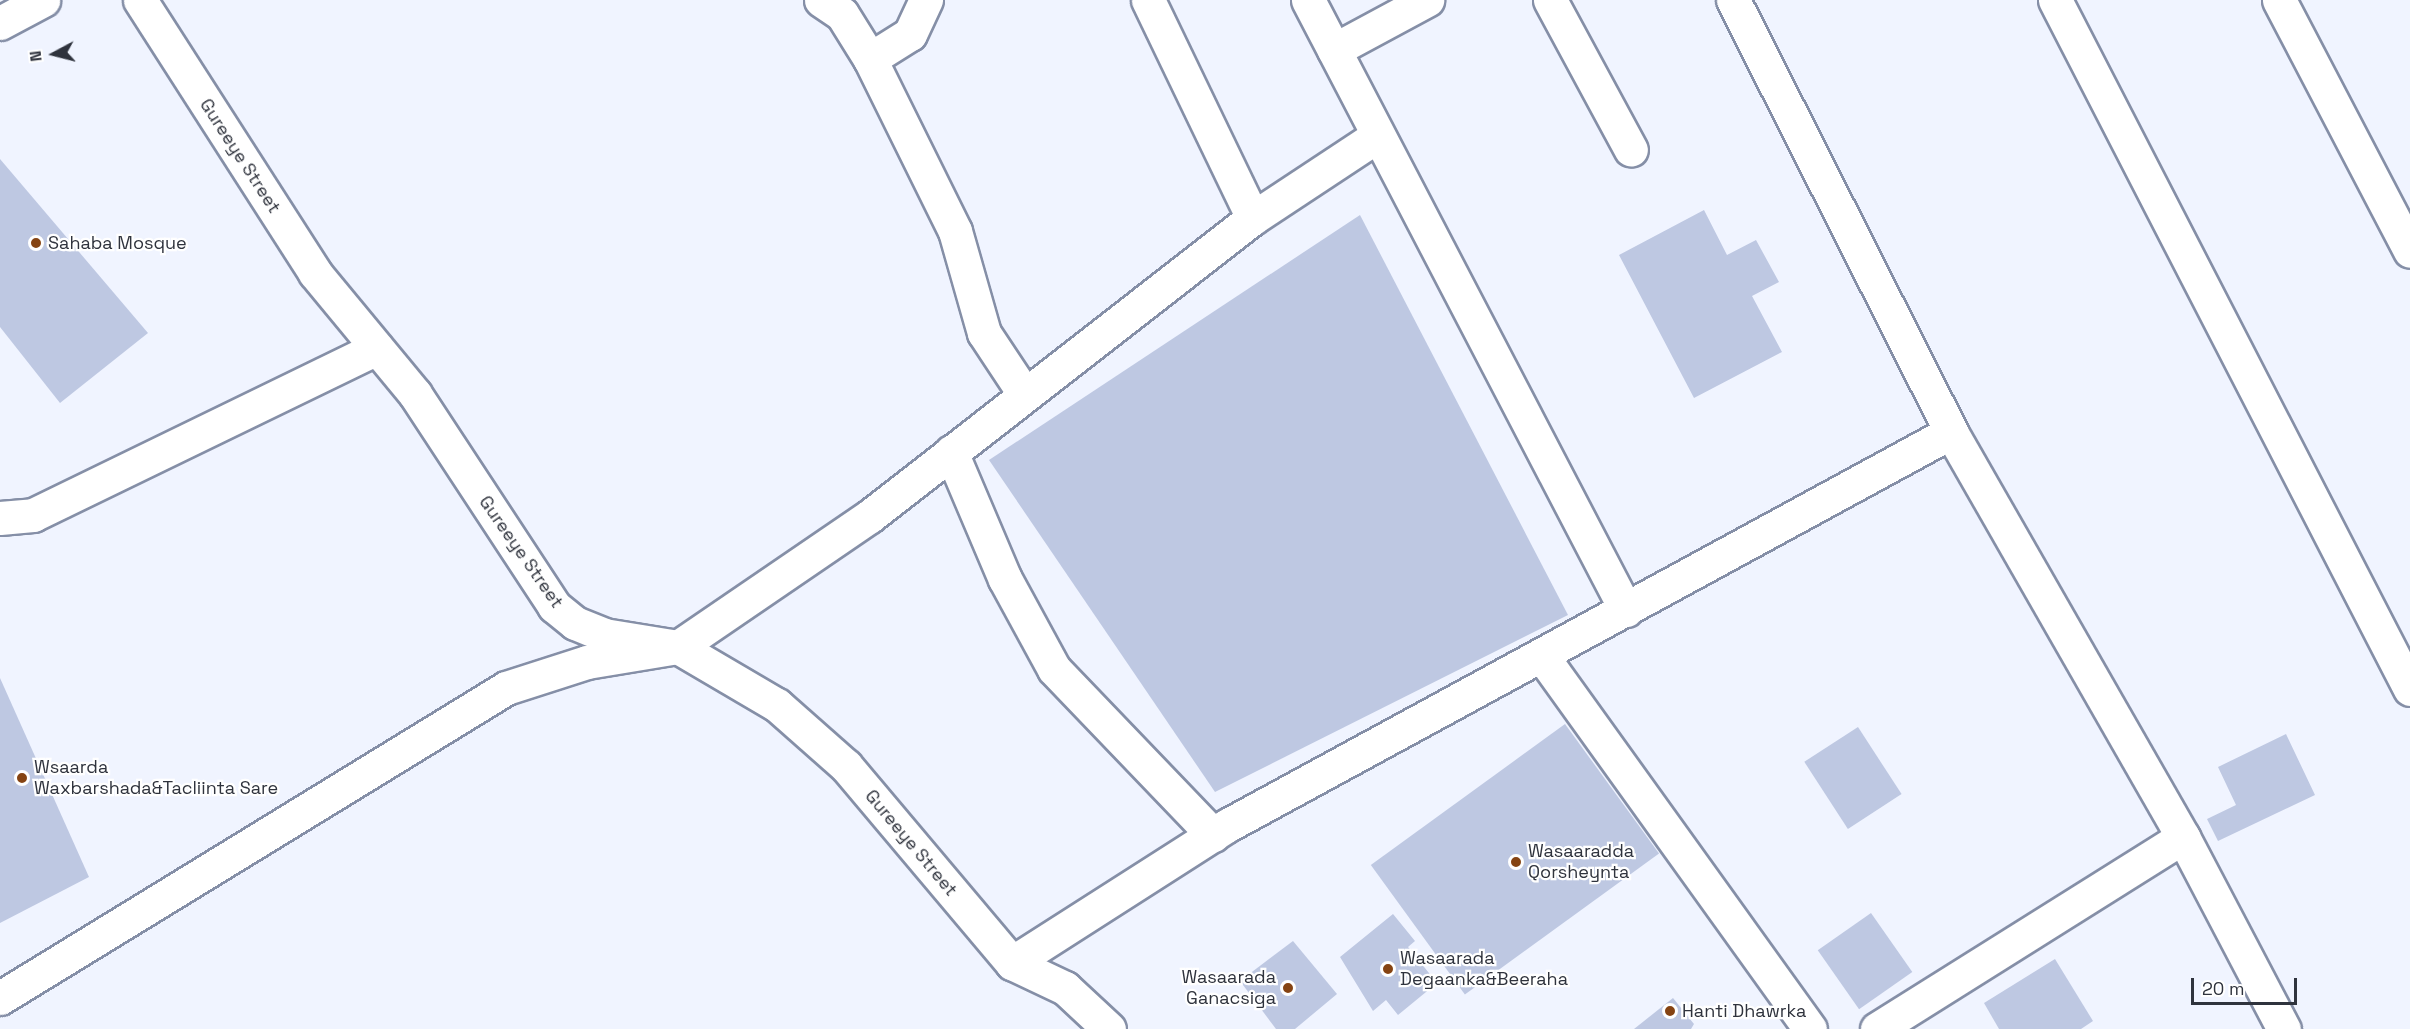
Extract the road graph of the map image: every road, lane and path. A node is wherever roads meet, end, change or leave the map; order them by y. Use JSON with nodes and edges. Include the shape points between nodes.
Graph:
{"nodes":[{"id":1,"x":43,"y":0,"type":"edge"},
{"id":2,"x":140,"y":0,"type":"edge"},
{"id":3,"x":821,"y":0,"type":"edge"},
{"id":4,"x":926,"y":0,"type":"edge"},
{"id":5,"x":1148,"y":0,"type":"edge"},
{"id":6,"x":1308,"y":0,"type":"edge"},
{"id":7,"x":1428,"y":0,"type":"edge"},
{"id":8,"x":1550,"y":0,"type":"edge"},
{"id":9,"x":1733,"y":0,"type":"edge"},
{"id":10,"x":2055,"y":0,"type":"edge"},
{"id":11,"x":2279,"y":0,"type":"edge"},
{"id":12,"x":0,"y":23,"type":"edge"},
{"id":13,"x":1334,"y":50,"type":"junction"},
{"id":14,"x":870,"y":59,"type":"junction"},
{"id":15,"x":1377,"y":136,"type":"junction"},
{"id":16,"x":1631,"y":150,"type":"dead end"},
{"id":17,"x":1253,"y":218,"type":"junction"},
{"id":18,"x":2410,"y":251,"type":"edge"},
{"id":19,"x":377,"y":348,"type":"junction"},
{"id":20,"x":1025,"y":395,"type":"junction"},
{"id":21,"x":1951,"y":432,"type":"junction"},
{"id":22,"x":951,"y":452,"type":"junction"},
{"id":23,"x":0,"y":518,"type":"edge"},
{"id":24,"x":1626,"y":610,"type":"junction"},
{"id":25,"x":678,"y":647,"type":"junction"},
{"id":26,"x":1542,"y":656,"type":"junction"},
{"id":27,"x":2410,"y":689,"type":"edge"},
{"id":28,"x":1213,"y":835,"type":"junction"},
{"id":29,"x":2183,"y":837,"type":"junction"},
{"id":30,"x":1012,"y":963,"type":"junction"},
{"id":31,"x":0,"y":998,"type":"edge"},
{"id":32,"x":1109,"y":1029,"type":"edge"},
{"id":33,"x":1810,"y":1029,"type":"edge"},
{"id":34,"x":1877,"y":1029,"type":"edge"},
{"id":35,"x":2284,"y":1029,"type":"edge"}],
"edges":[{"from":1,"to":12,"type":"street"},
{"from":2,"to":19,"type":"street","name":"Gureeye Street","via":[[315,273]]},
{"from":3,"to":14,"type":"street","via":[[842,14]]},
{"from":4,"to":14,"type":"street","via":[[910,34]]},
{"from":5,"to":17,"type":"street"},
{"from":6,"to":13,"type":"street"},
{"from":7,"to":13,"type":"street"},
{"from":8,"to":16,"type":"street"},
{"from":9,"to":21,"type":"street"},
{"from":10,"to":27,"type":"street"},
{"from":11,"to":18,"type":"street"},
{"from":13,"to":15,"type":"street"},
{"from":14,"to":20,"type":"street","via":[[955,231],[984,333]]},
{"from":15,"to":17,"type":"street"},
{"from":15,"to":24,"type":"street"},
{"from":17,"to":20,"type":"street"},
{"from":19,"to":23,"type":"street","via":[[33,515]]},
{"from":19,"to":25,"type":"street","name":"Gureeye Street","via":[[414,394],[554,606],[575,623],[604,635]]},
{"from":20,"to":22,"type":"street"},
{"from":21,"to":24,"type":"street"},
{"from":21,"to":29,"type":"street"},
{"from":22,"to":25,"type":"street","via":[[870,516]]},
{"from":22,"to":28,"type":"street","via":[[1005,579],[1054,669]]},
{"from":24,"to":26,"type":"street"},
{"from":25,"to":30,"type":"street","name":"Gureeye Street","via":[[777,705],[846,765]]},
{"from":25,"to":31,"type":"street","via":[[587,662],[506,688]]},
{"from":26,"to":28,"type":"street"},
{"from":26,"to":33,"type":"street"},
{"from":28,"to":30,"type":"street"},
{"from":29,"to":34,"type":"street"},
{"from":29,"to":35,"type":"street"},
{"from":30,"to":32,"type":"street","name":"Gureeye Street","via":[[1065,988],[1089,1005]]}]}
